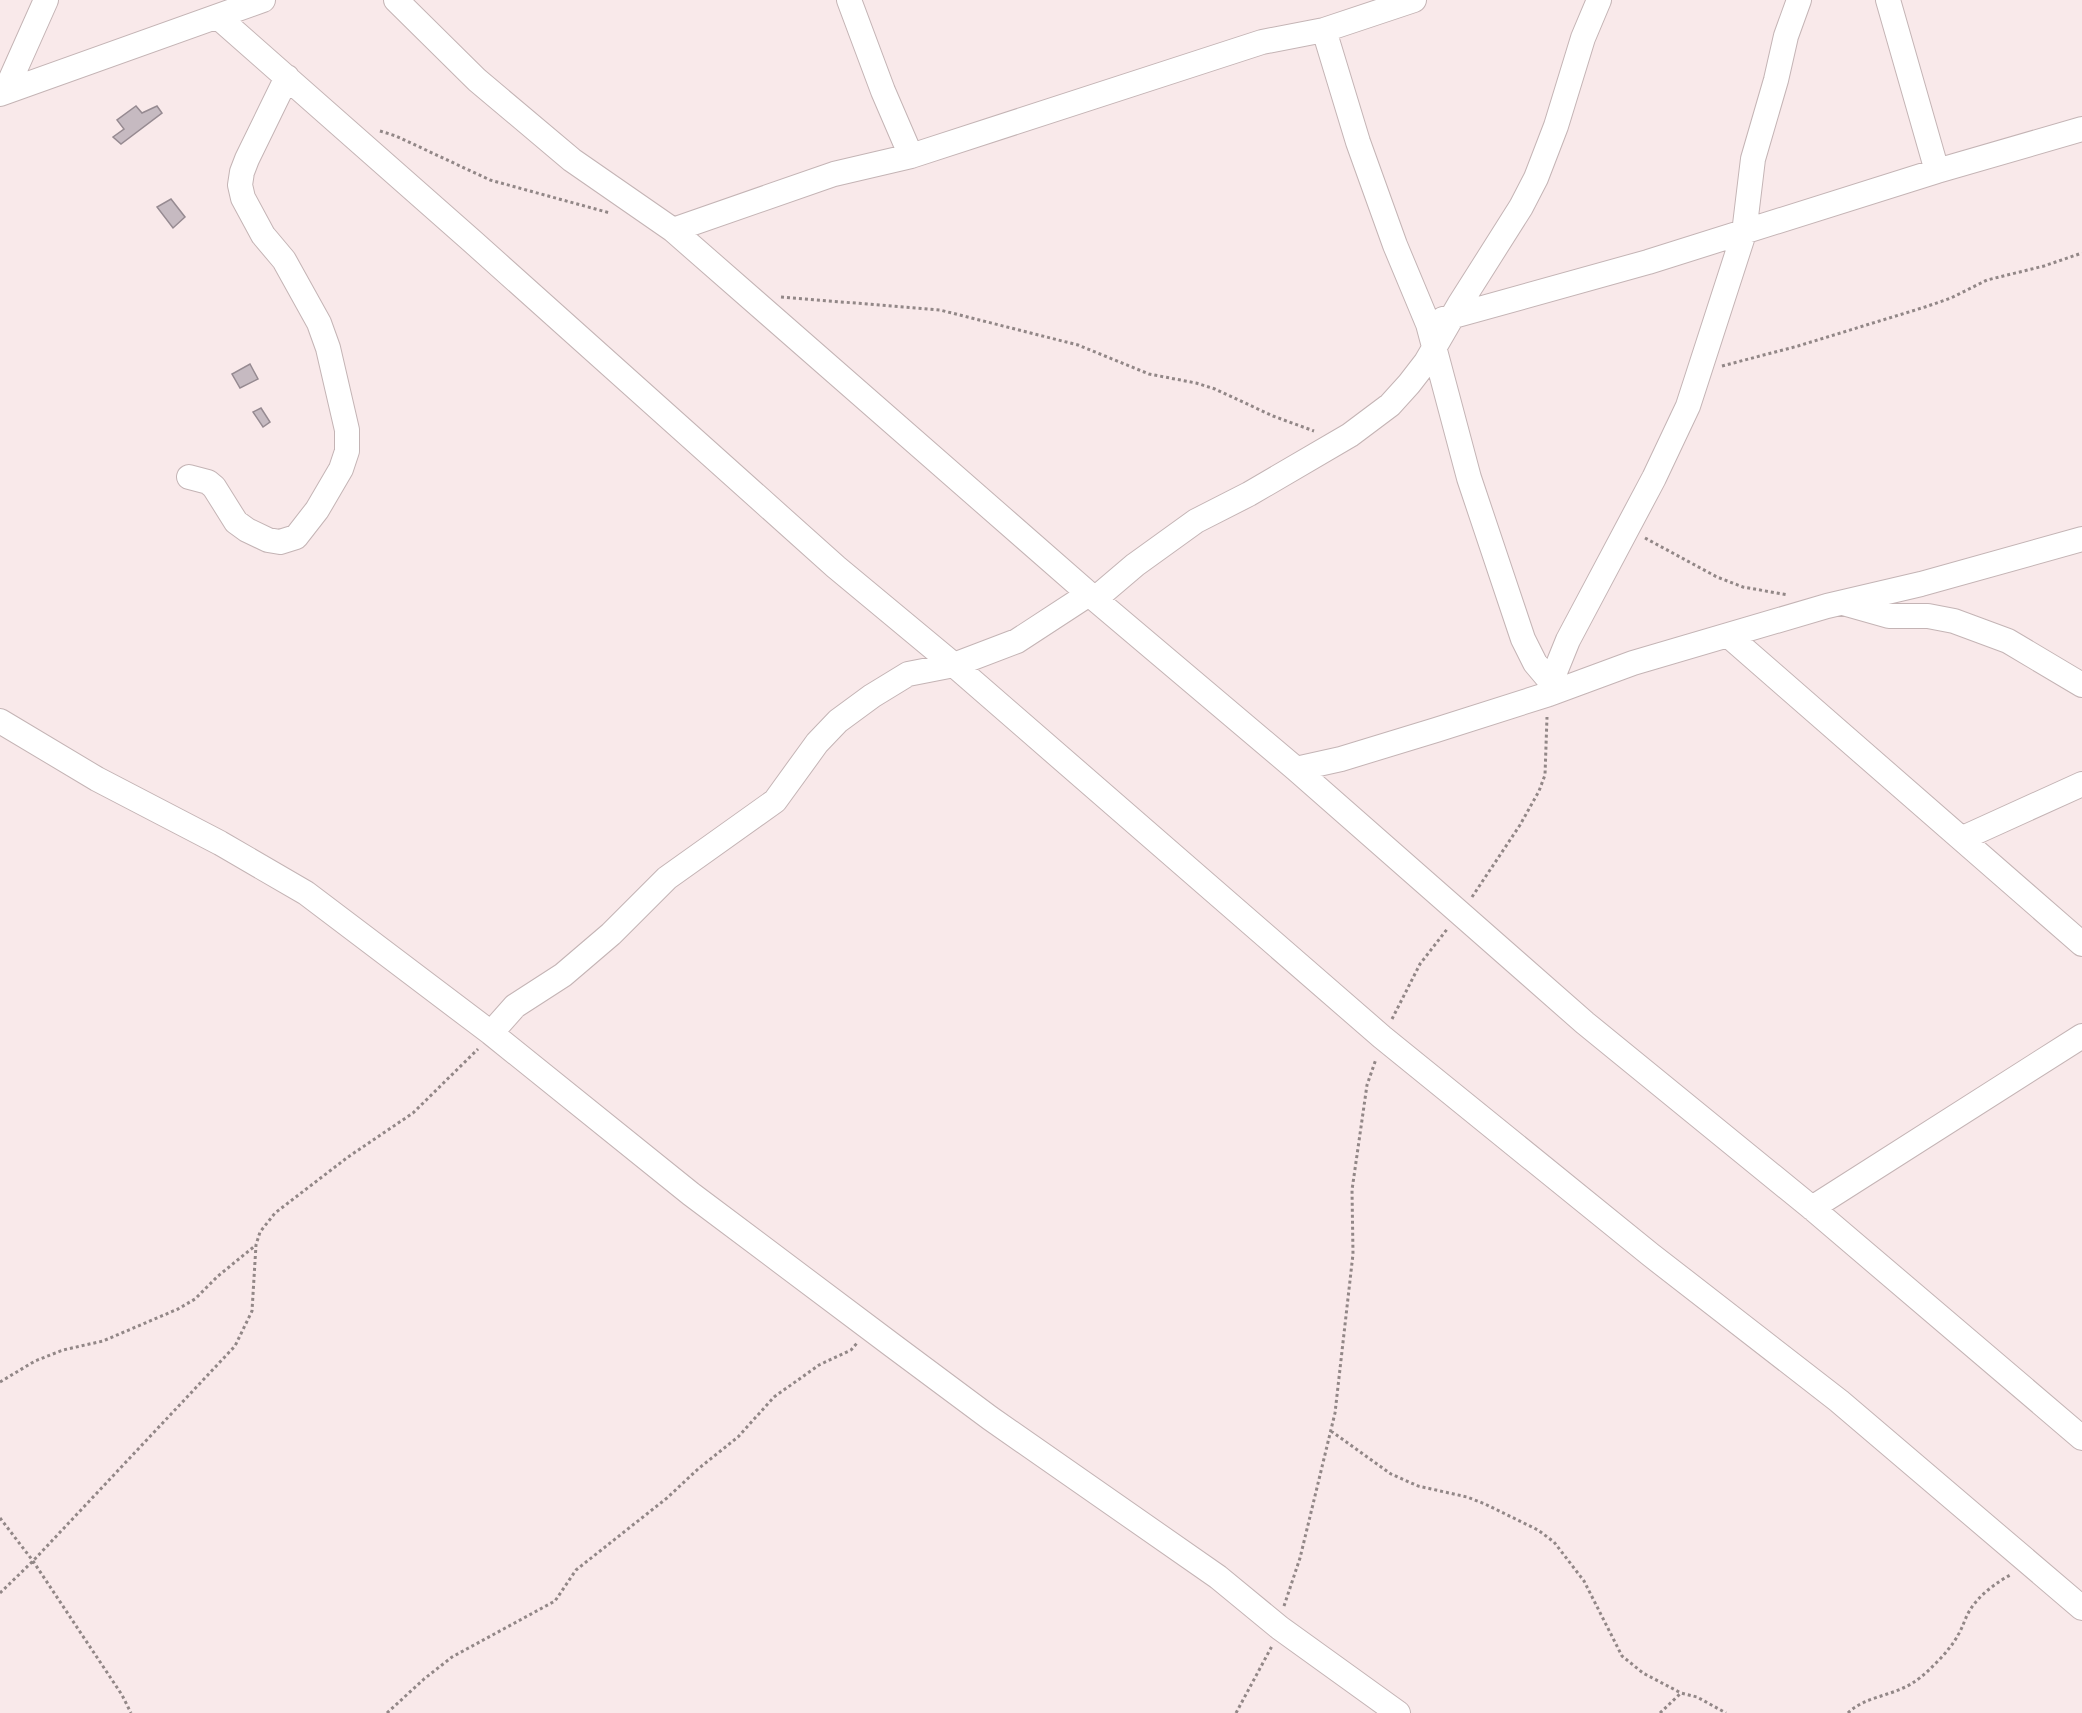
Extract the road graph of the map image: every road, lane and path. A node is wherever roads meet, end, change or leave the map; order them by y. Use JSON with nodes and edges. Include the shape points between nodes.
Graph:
{"nodes":[{"id":1,"x":46,"y":0,"type":"edge"},
{"id":2,"x":263,"y":0,"type":"edge"},
{"id":3,"x":396,"y":0,"type":"edge"},
{"id":4,"x":849,"y":0,"type":"edge"},
{"id":5,"x":1414,"y":0,"type":"edge"},
{"id":6,"x":1599,"y":0,"type":"edge"},
{"id":7,"x":1799,"y":0,"type":"edge"},
{"id":8,"x":1887,"y":0,"type":"edge"},
{"id":9,"x":218,"y":17,"type":"junction"},
{"id":10,"x":1324,"y":30,"type":"junction"},
{"id":11,"x":287,"y":77,"type":"junction"},
{"id":12,"x":2,"y":93,"type":"edge"},
{"id":13,"x":378,"y":130,"type":"dead end"},
{"id":14,"x":2080,"y":136,"type":"edge"},
{"id":15,"x":911,"y":156,"type":"junction"},
{"id":16,"x":1937,"y":171,"type":"junction"},
{"id":17,"x":611,"y":214,"type":"dead end"},
{"id":18,"x":673,"y":230,"type":"junction"},
{"id":19,"x":1744,"y":233,"type":"junction"},
{"id":20,"x":2082,"y":253,"type":"edge"},
{"id":21,"x":749,"y":296,"type":"junction"},
{"id":22,"x":1453,"y":317,"type":"junction"},
{"id":23,"x":1428,"y":324,"type":"junction"},
{"id":24,"x":1434,"y":348,"type":"junction"},
{"id":25,"x":1700,"y":371,"type":"junction"},
{"id":26,"x":1338,"y":442,"type":"junction"},
{"id":27,"x":189,"y":477,"type":"dead end"},
{"id":28,"x":1628,"y":527,"type":"junction"},
{"id":29,"x":2082,"y":539,"type":"edge"},
{"id":30,"x":1092,"y":596,"type":"junction"},
{"id":31,"x":1834,"y":604,"type":"junction"},
{"id":32,"x":1729,"y":636,"type":"junction"},
{"id":33,"x":954,"y":665,"type":"junction"},
{"id":34,"x":2082,"y":685,"type":"edge"},
{"id":35,"x":1550,"y":688,"type":"junction"},
{"id":36,"x":0,"y":721,"type":"edge"},
{"id":37,"x":1296,"y":769,"type":"junction"},
{"id":38,"x":2082,"y":784,"type":"edge"},
{"id":39,"x":1963,"y":838,"type":"junction"},
{"id":40,"x":1460,"y":914,"type":"junction"},
{"id":41,"x":2082,"y":944,"type":"edge"},
{"id":42,"x":491,"y":1033,"type":"junction"},
{"id":43,"x":2082,"y":1036,"type":"edge"},
{"id":44,"x":1382,"y":1037,"type":"junction"},
{"id":45,"x":1812,"y":1208,"type":"junction"},
{"id":46,"x":256,"y":1245,"type":"junction"},
{"id":47,"x":870,"y":1329,"type":"junction"},
{"id":48,"x":0,"y":1382,"type":"edge"},
{"id":49,"x":1331,"y":1431,"type":"junction"},
{"id":50,"x":2082,"y":1438,"type":"edge"},
{"id":51,"x":0,"y":1518,"type":"edge"},
{"id":52,"x":33,"y":1561,"type":"junction"},
{"id":53,"x":2029,"y":1564,"type":"junction"},
{"id":54,"x":0,"y":1593,"type":"edge"},
{"id":55,"x":2082,"y":1608,"type":"edge"},
{"id":56,"x":1280,"y":1628,"type":"junction"},
{"id":57,"x":1681,"y":1693,"type":"junction"},
{"id":58,"x":1723,"y":1712,"type":"edge"},
{"id":59,"x":131,"y":1713,"type":"edge"},
{"id":60,"x":387,"y":1713,"type":"edge"},
{"id":61,"x":1236,"y":1713,"type":"edge"},
{"id":62,"x":1398,"y":1713,"type":"edge"},
{"id":63,"x":1660,"y":1713,"type":"edge"},
{"id":64,"x":1848,"y":1713,"type":"edge"}],
"edges":[{"from":1,"to":12,"type":"street"},
{"from":2,"to":9,"type":"street"},
{"from":3,"to":18,"type":"street","via":[[477,80],[572,160]]},
{"from":4,"to":15,"type":"street"},
{"from":5,"to":10,"type":"street"},
{"from":6,"to":22,"type":"street","via":[[1536,178]]},
{"from":7,"to":19,"type":"street","via":[[1754,159]]},
{"from":8,"to":16,"type":"street"},
{"from":9,"to":11,"type":"street"},
{"from":9,"to":12,"type":"street"},
{"from":10,"to":15,"type":"street","via":[[1262,42]]},
{"from":10,"to":23,"type":"street","via":[[1358,142]]},
{"from":11,"to":27,"type":"street","via":[[244,165],[240,185],[264,235],[284,260],[319,323],[347,430],[347,451],[317,510],[296,537],[286,541],[268,540],[247,530],[236,522],[214,487]]},
{"from":11,"to":33,"type":"street","via":[[836,567]]},
{"from":13,"to":17,"type":"path","via":[[490,180]]},
{"from":14,"to":16,"type":"street"},
{"from":15,"to":18,"type":"street","via":[[834,174]]},
{"from":16,"to":19,"type":"street"},
{"from":18,"to":21,"type":"street"},
{"from":19,"to":22,"type":"street"},
{"from":19,"to":25,"type":"street"},
{"from":20,"to":25,"type":"path","via":[[1987,280],[1925,307]]},
{"from":21,"to":26,"type":"path","via":[[940,310],[1078,345],[1149,374],[1215,389]]},
{"from":21,"to":30,"type":"street"},
{"from":22,"to":23,"type":"street"},
{"from":22,"to":24,"type":"street"},
{"from":23,"to":24,"type":"street"},
{"from":24,"to":26,"type":"street","via":[[1390,405]]},
{"from":24,"to":35,"type":"street","via":[[1469,478],[1523,639]]},
{"from":25,"to":28,"type":"street","via":[[1688,406]]},
{"from":26,"to":30,"type":"street","via":[[1196,521]]},
{"from":28,"to":31,"type":"path","via":[[1717,577],[1743,587],[1781,592],[1813,604]]},
{"from":28,"to":35,"type":"street","via":[[1568,640]]},
{"from":29,"to":31,"type":"street"},
{"from":30,"to":33,"type":"street","via":[[1017,641]]},
{"from":30,"to":37,"type":"street"},
{"from":31,"to":32,"type":"street"},
{"from":31,"to":34,"type":"street","via":[[1889,616],[1954,621],[2008,641]]},
{"from":32,"to":35,"type":"street"},
{"from":32,"to":39,"type":"street"},
{"from":33,"to":42,"type":"street","via":[[908,674],[838,721],[817,742],[775,801],[667,878],[562,975],[515,1006]]},
{"from":33,"to":44,"type":"street"},
{"from":35,"to":37,"type":"street","via":[[1351,756]]},
{"from":35,"to":40,"type":"path","via":[[1545,775],[1539,791]]},
{"from":36,"to":42,"type":"street","via":[[97,779],[306,893]]},
{"from":37,"to":40,"type":"street"},
{"from":38,"to":39,"type":"street"},
{"from":39,"to":41,"type":"street"},
{"from":40,"to":44,"type":"path","via":[[1420,964]]},
{"from":40,"to":45,"type":"street","via":[[1585,1023]]},
{"from":42,"to":46,"type":"path","via":[[412,1113],[275,1213]]},
{"from":42,"to":47,"type":"street","via":[[691,1194]]},
{"from":43,"to":45,"type":"street"},
{"from":44,"to":49,"type":"path","via":[[1367,1085],[1352,1190],[1353,1254]]},
{"from":44,"to":53,"type":"street","via":[[1839,1401]]},
{"from":45,"to":50,"type":"street"},
{"from":46,"to":48,"type":"path","via":[[195,1299],[178,1309],[103,1341],[35,1361]]},
{"from":46,"to":52,"type":"path","via":[[252,1311],[235,1346]]},
{"from":47,"to":56,"type":"street","via":[[990,1418],[1218,1576]]},
{"from":47,"to":60,"type":"path","via":[[851,1350],[819,1365],[774,1397],[738,1437],[576,1570],[555,1601],[452,1657]]},
{"from":49,"to":56,"type":"path"},
{"from":49,"to":57,"type":"path","via":[[1391,1474],[1418,1486],[1485,1503],[1538,1530],[1554,1542],[1584,1581],[1622,1656],[1643,1673]]},
{"from":51,"to":52,"type":"path"},
{"from":52,"to":54,"type":"path"},
{"from":52,"to":59,"type":"path"},
{"from":53,"to":55,"type":"street"},
{"from":53,"to":64,"type":"path","via":[[1983,1595],[1972,1607],[1958,1636],[1914,1683]]},
{"from":56,"to":61,"type":"path"},
{"from":56,"to":62,"type":"street"},
{"from":57,"to":58,"type":"path"},
{"from":57,"to":63,"type":"path"}]}
